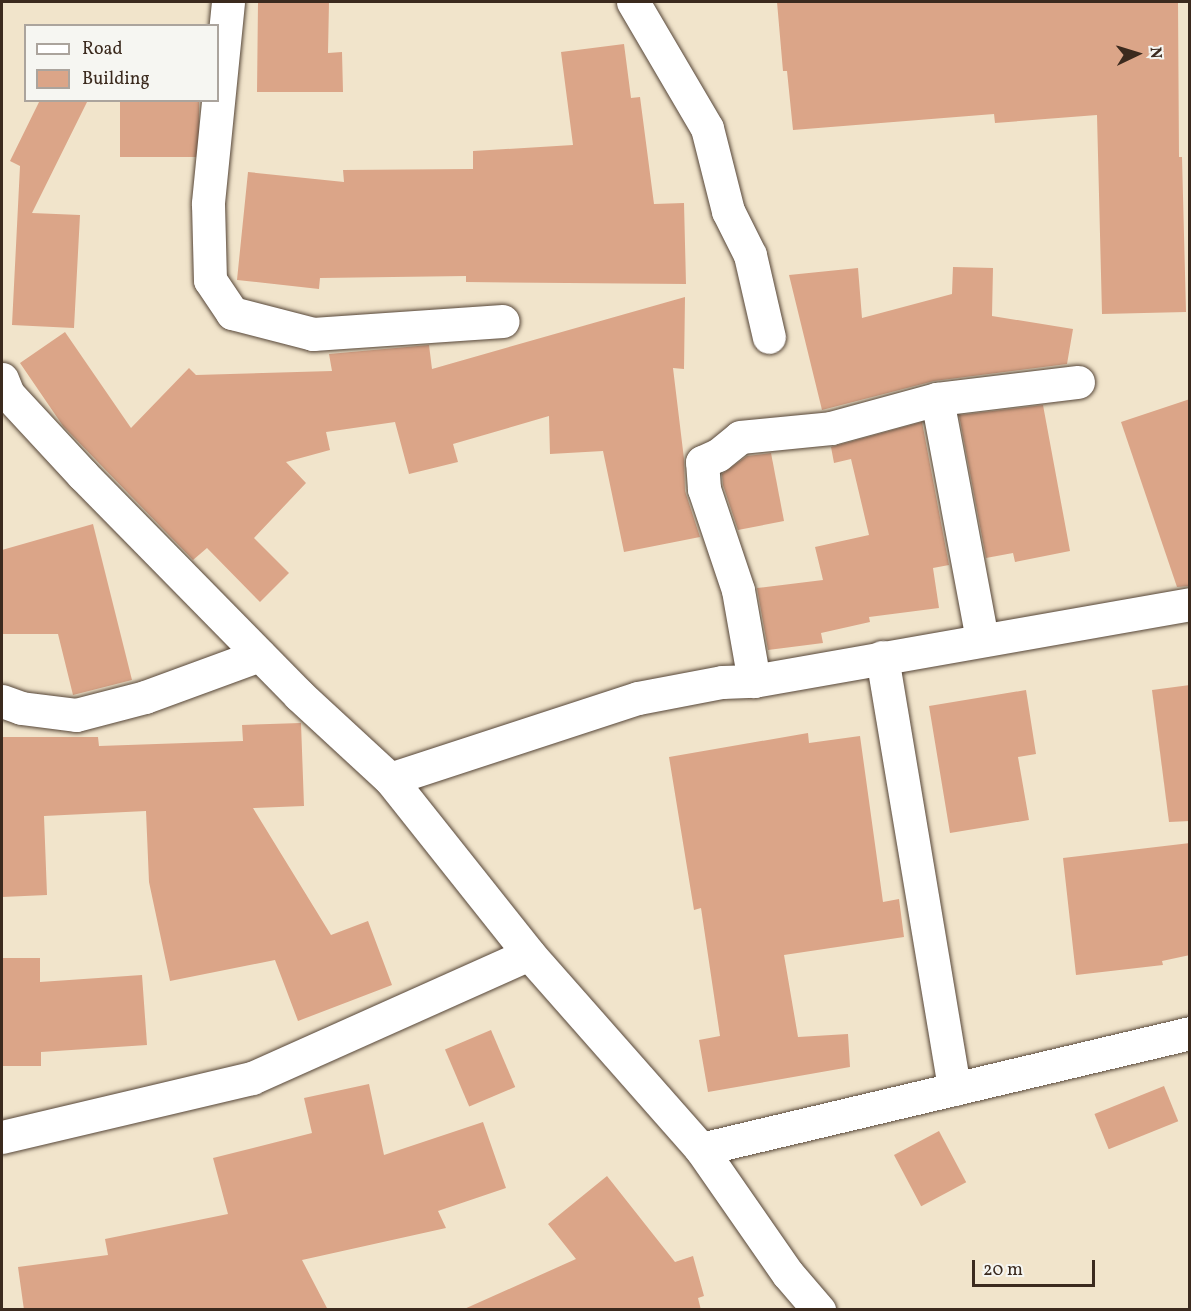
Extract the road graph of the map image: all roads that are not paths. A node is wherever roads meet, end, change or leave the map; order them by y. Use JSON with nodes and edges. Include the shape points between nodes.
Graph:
{"nodes":[{"id":1,"x":228,"y":2,"type":"edge"},
{"id":2,"x":633,"y":2,"type":"edge"},
{"id":3,"x":219,"y":93,"type":"edge"},
{"id":4,"x":218,"y":102,"type":"edge"},
{"id":5,"x":503,"y":321,"type":"dead end"},
{"id":6,"x":769,"y":337,"type":"dead end"},
{"id":7,"x":2,"y":379,"type":"edge"},
{"id":8,"x":1078,"y":382,"type":"dead end"},
{"id":9,"x":937,"y":399,"type":"junction"},
{"id":10,"x":1190,"y":604,"type":"edge"},
{"id":11,"x":982,"y":639,"type":"junction"},
{"id":12,"x":260,"y":656,"type":"junction"},
{"id":13,"x":882,"y":657,"type":"junction"},
{"id":14,"x":754,"y":681,"type":"junction"},
{"id":15,"x":2,"y":701,"type":"edge"},
{"id":16,"x":390,"y":779,"type":"junction"},
{"id":17,"x":529,"y":954,"type":"junction"},
{"id":18,"x":1190,"y":1033,"type":"edge"},
{"id":19,"x":954,"y":1089,"type":"junction"},
{"id":20,"x":2,"y":1137,"type":"edge"},
{"id":21,"x":701,"y":1149,"type":"junction"},
{"id":22,"x":819,"y":1310,"type":"edge"}],
"edges":[{"from":1,"to":3,"type":"street"},
{"from":2,"to":6,"type":"street","via":[[707,128],[729,211],[750,255]]},
{"from":4,"to":5,"type":"street","via":[[208,204],[210,280],[232,313],[313,334]]},
{"from":7,"to":12,"type":"street","via":[[8,394],[53,443]]},
{"from":8,"to":9,"type":"street"},
{"from":9,"to":11,"type":"street"},
{"from":9,"to":14,"type":"street","via":[[831,428],[740,437],[702,462],[704,489],[738,590]]},
{"from":10,"to":11,"type":"street"},
{"from":11,"to":13,"type":"street"},
{"from":12,"to":15,"type":"street","via":[[145,698],[76,715],[21,708]]},
{"from":12,"to":16,"type":"street"},
{"from":13,"to":14,"type":"street"},
{"from":13,"to":19,"type":"street"},
{"from":14,"to":16,"type":"street","via":[[722,682],[638,698]]},
{"from":16,"to":17,"type":"street"},
{"from":17,"to":20,"type":"street","via":[[252,1078]]},
{"from":17,"to":21,"type":"street"},
{"from":18,"to":19,"type":"street"},
{"from":19,"to":21,"type":"street"},
{"from":21,"to":22,"type":"street","via":[[788,1274]]}]}
